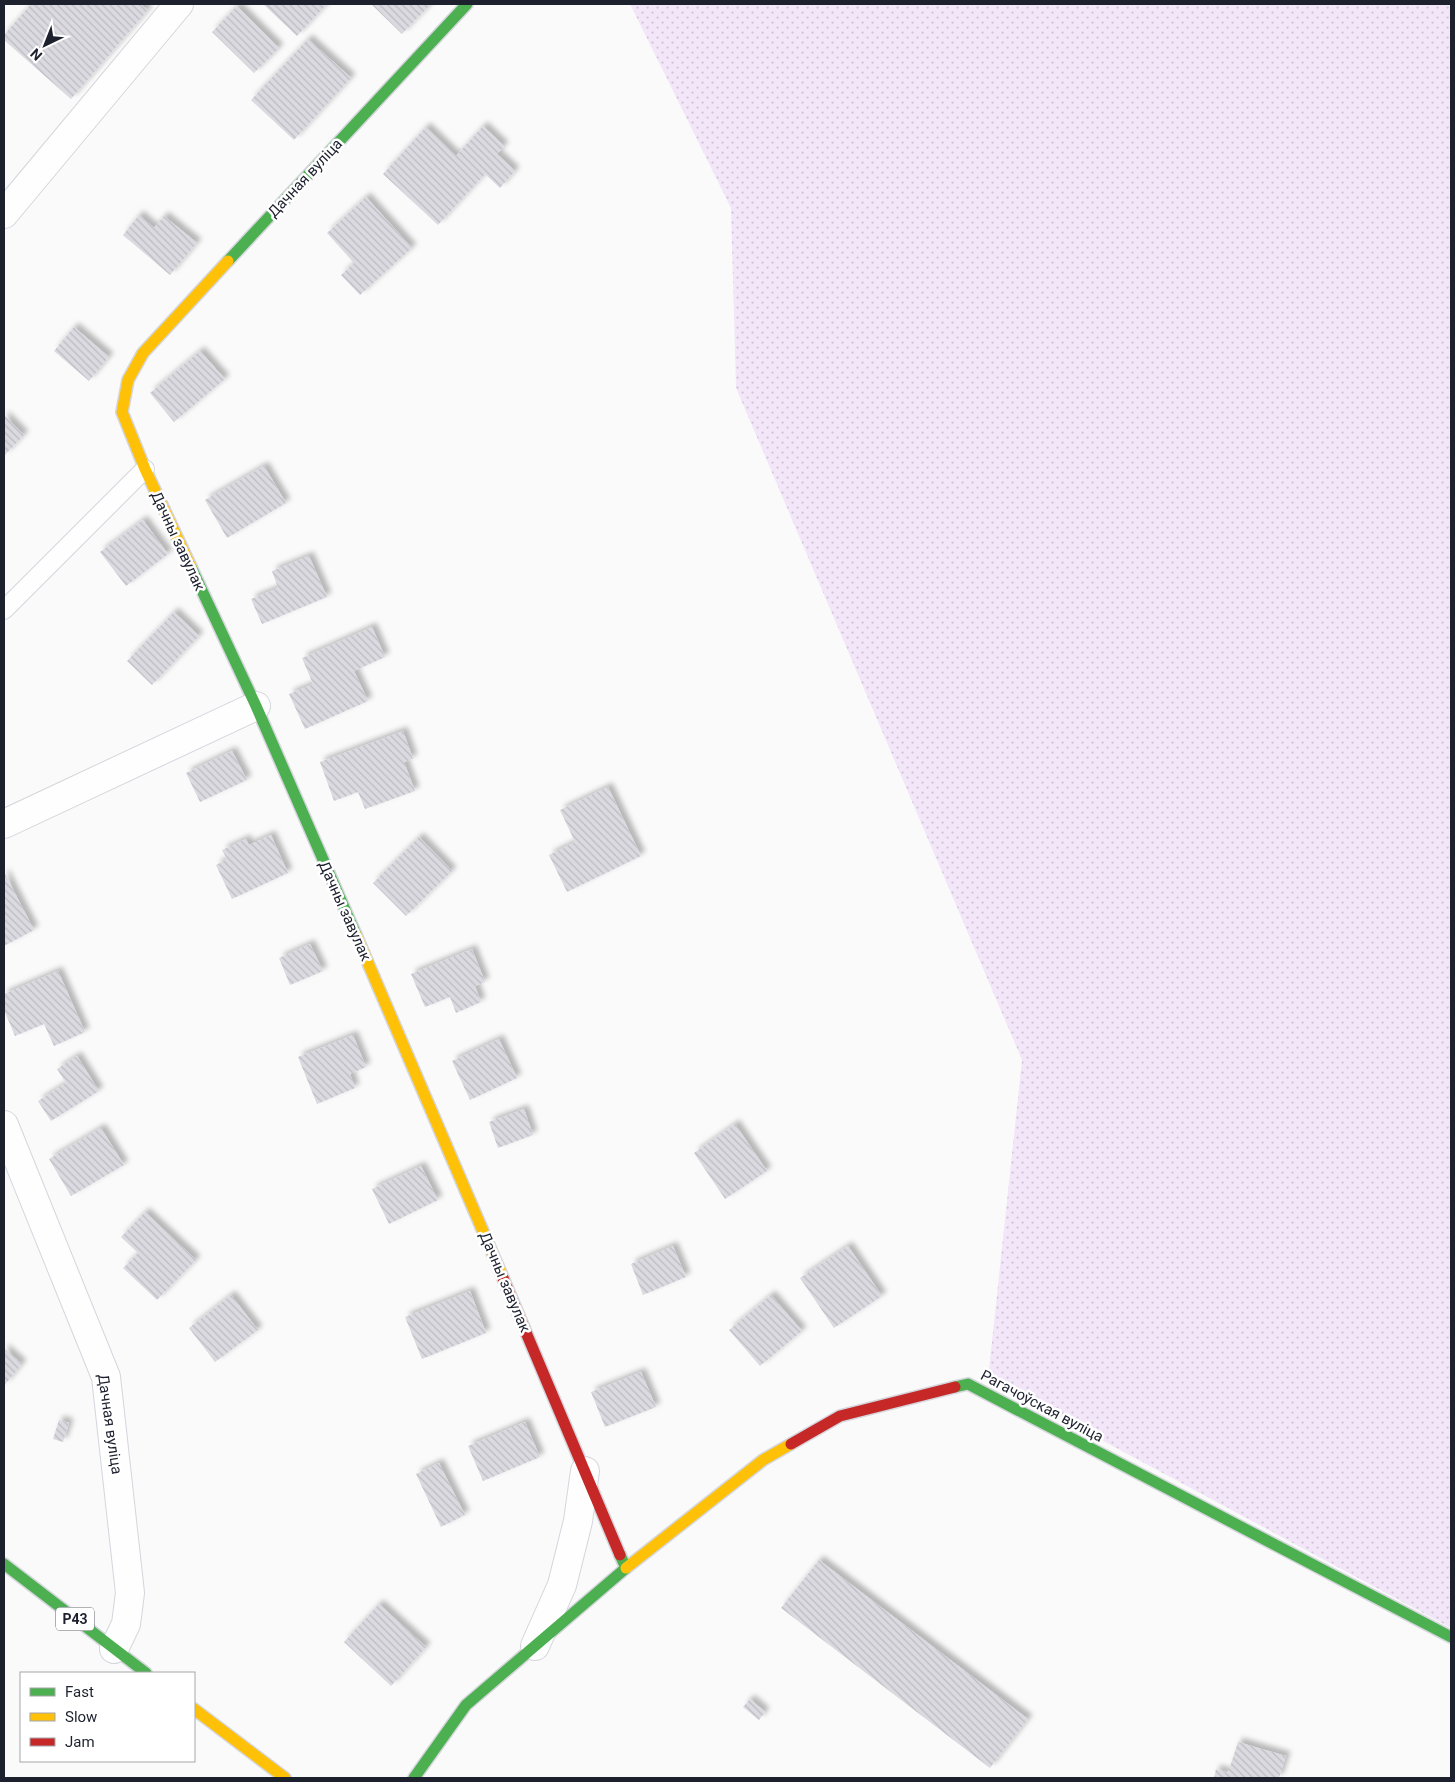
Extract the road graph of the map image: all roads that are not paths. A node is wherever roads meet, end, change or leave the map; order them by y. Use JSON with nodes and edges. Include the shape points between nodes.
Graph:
{"nodes":[{"id":1,"x":179,"y":4,"type":"edge"},
{"id":2,"x":467,"y":4,"type":"edge"},
{"id":3,"x":4,"y":214,"type":"edge"},
{"id":4,"x":144,"y":353,"type":"joint"},
{"id":5,"x":144,"y":469,"type":"junction"},
{"id":6,"x":4,"y":610,"type":"edge"},
{"id":7,"x":256,"y":706,"type":"junction"},
{"id":8,"x":4,"y":824,"type":"edge"},
{"id":9,"x":4,"y":1125,"type":"edge"},
{"id":10,"x":585,"y":1471,"type":"junction"},
{"id":11,"x":4,"y":1564,"type":"edge"},
{"id":12,"x":626,"y":1568,"type":"junction"},
{"id":13,"x":1451,"y":1637,"type":"edge"},
{"id":14,"x":535,"y":1646,"type":"junction"},
{"id":15,"x":114,"y":1649,"type":"junction"},
{"id":16,"x":145,"y":1672,"type":"edge"},
{"id":17,"x":195,"y":1710,"type":"edge"},
{"id":18,"x":285,"y":1778,"type":"edge"},
{"id":19,"x":414,"y":1778,"type":"edge"}],
"edges":[{"from":1,"to":3,"type":"street"},
{"from":2,"to":4,"type":"street","name":"Дачная вуліца"},
{"from":4,"to":5,"type":"street","name":"Дачны завулак","via":[[128,380],[122,412]]},
{"from":5,"to":6,"type":"lane"},
{"from":5,"to":7,"type":"street","name":"Дачны завулак"},
{"from":7,"to":8,"type":"street"},
{"from":7,"to":10,"type":"street","name":"Дачны завулак"},
{"from":9,"to":15,"type":"street","name":"Дачная вуліца","via":[[106,1377],[130,1593],[126,1624]]},
{"from":10,"to":12,"type":"street","name":"Дачны завулак"},
{"from":10,"to":14,"type":"street","via":[[578,1521],[562,1585]]},
{"from":11,"to":15,"type":"street","number":"Р43"},
{"from":12,"to":13,"type":"street","name":"Рагачоўская вуліца","via":[[763,1460],[840,1416],[968,1384]]},
{"from":12,"to":14,"type":"street"},
{"from":14,"to":19,"type":"street","via":[[466,1705]]},
{"from":15,"to":16,"type":"street","number":"Р43"},
{"from":17,"to":18,"type":"street"}]}
